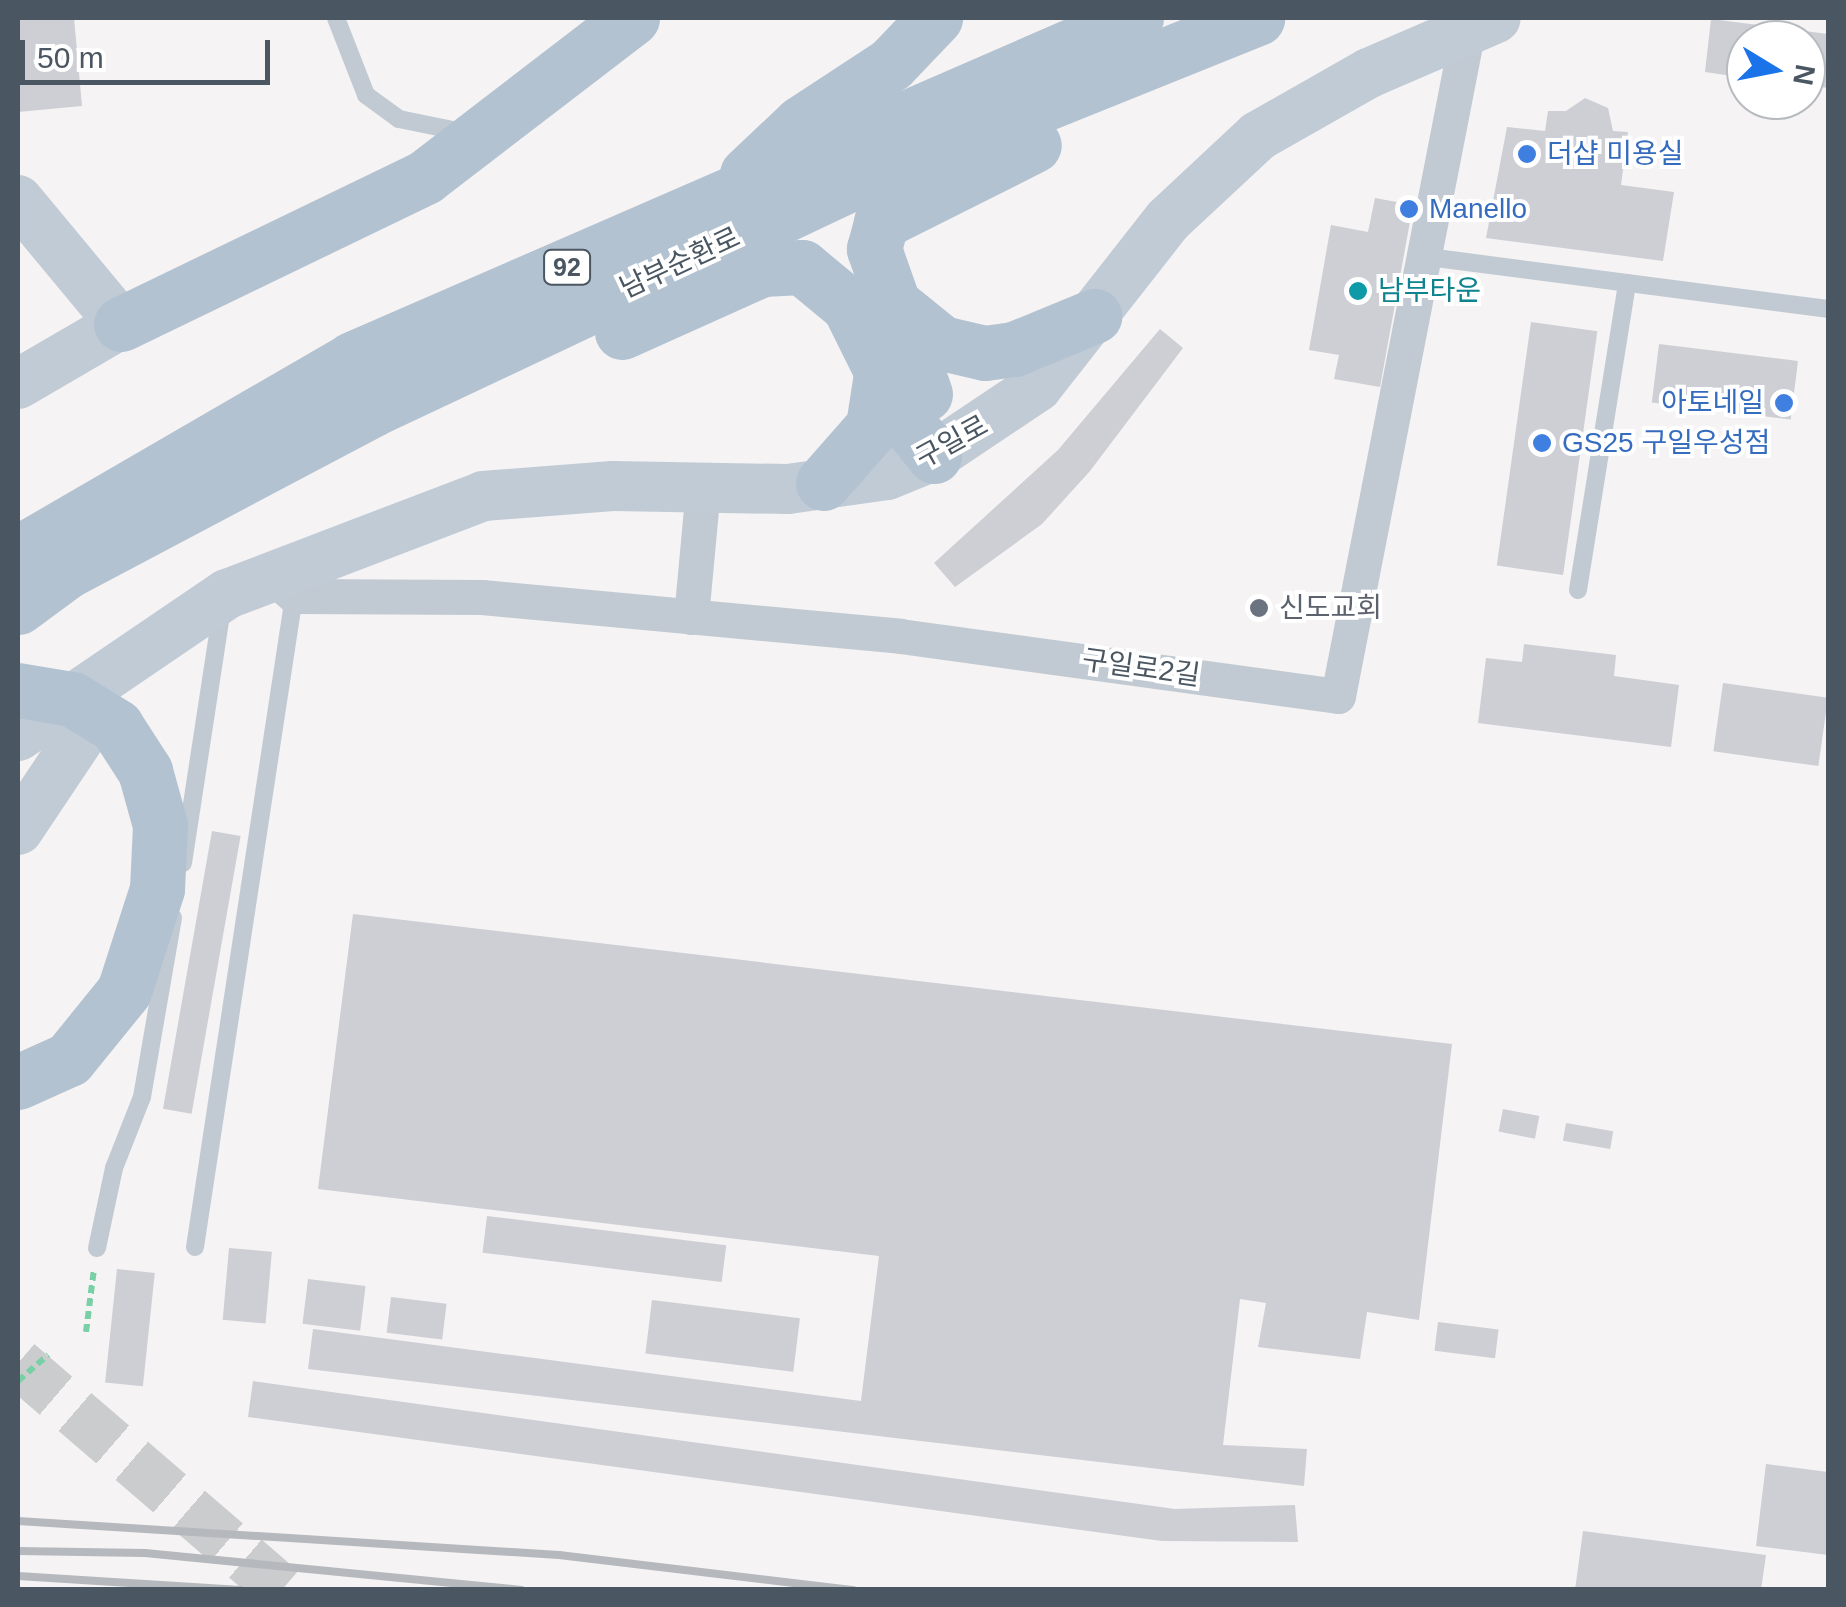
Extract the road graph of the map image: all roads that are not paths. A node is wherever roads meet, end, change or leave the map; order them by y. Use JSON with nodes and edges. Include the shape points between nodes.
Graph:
{"nodes":[{"id":1,"x":336,"y":18,"type":"edge"},
{"id":2,"x":632,"y":18,"type":"edge"},
{"id":3,"x":935,"y":18,"type":"edge"},
{"id":4,"x":1136,"y":18,"type":"edge"},
{"id":5,"x":1482,"y":23,"type":"edge"},
{"id":6,"x":1234,"y":27,"type":"edge"},
{"id":7,"x":481,"y":136,"type":"junction"},
{"id":8,"x":18,"y":200,"type":"edge"},
{"id":9,"x":716,"y":203,"type":"junction"},
{"id":10,"x":1428,"y":257,"type":"junction"},
{"id":11,"x":1627,"y":283,"type":"junction"},
{"id":12,"x":896,"y":305,"type":"junction"},
{"id":13,"x":1828,"y":309,"type":"edge"},
{"id":14,"x":1094,"y":316,"type":"junction"},
{"id":15,"x":121,"y":324,"type":"junction"},
{"id":16,"x":882,"y":368,"type":"junction"},
{"id":17,"x":18,"y":384,"type":"edge"},
{"id":18,"x":373,"y":409,"type":"junction"},
{"id":19,"x":934,"y":456,"type":"junction"},
{"id":20,"x":824,"y":484,"type":"junction"},
{"id":21,"x":703,"y":487,"type":"junction"},
{"id":22,"x":18,"y":552,"type":"edge"},
{"id":23,"x":284,"y":587,"type":"junction"},
{"id":24,"x":1578,"y":590,"type":"dead end"},
{"id":25,"x":18,"y":607,"type":"edge"},
{"id":26,"x":691,"y":616,"type":"junction"},
{"id":27,"x":220,"y":622,"type":"junction"},
{"id":28,"x":18,"y":690,"type":"edge"},
{"id":29,"x":83,"y":733,"type":"junction"},
{"id":30,"x":18,"y":736,"type":"edge"},
{"id":31,"x":18,"y":773,"type":"edge"},
{"id":32,"x":18,"y":830,"type":"edge"},
{"id":33,"x":18,"y":1082,"type":"edge"},
{"id":34,"x":195,"y":1247,"type":"dead end"},
{"id":35,"x":97,"y":1248,"type":"road end"}],
"edges":[{"from":1,"to":7,"type":"lane","via":[[366,95],[399,119]]},
{"from":2,"to":7,"type":"main road"},
{"from":3,"to":9,"type":"main road","via":[[922,38],[801,123]]},
{"from":4,"to":9,"type":"main road","name":"남부순환로","number":"92"},
{"from":5,"to":10,"type":"street","name":"구일로2길"},
{"from":5,"to":14,"type":"main road","name":"구일로","via":[[1369,73],[1258,136],[1168,220]]},
{"from":6,"to":12,"type":"main road","via":[[1124,104],[888,213],[874,249]]},
{"from":6,"to":18,"type":"main road","name":"남부순환로","number":"92","via":[[877,171]]},
{"from":7,"to":15,"type":"main road","via":[[426,177]]},
{"from":8,"to":15,"type":"main road"},
{"from":9,"to":22,"type":"main road","name":"남부순환로","number":"92","via":[[352,359]]},
{"from":10,"to":11,"type":"lane"},
{"from":10,"to":26,"type":"street","name":"구일로2길","via":[[1338,696],[900,636]]},
{"from":11,"to":13,"type":"lane"},
{"from":11,"to":24,"type":"lane"},
{"from":12,"to":14,"type":"main road","via":[[942,343],[986,353],[1014,349]]},
{"from":12,"to":19,"type":"main road","via":[[931,412]]},
{"from":14,"to":19,"type":"main road","name":"구일로","via":[[1037,388]]},
{"from":15,"to":17,"type":"main road"},
{"from":16,"to":18,"type":"main road","via":[[836,289],[787,264],[762,269],[495,389]]},
{"from":16,"to":19,"type":"main road","via":[[906,421]]},
{"from":16,"to":20,"type":"main road","via":[[873,426]]},
{"from":18,"to":25,"type":"main road","name":"남부순환로","number":"92","via":[[67,571]]},
{"from":19,"to":20,"type":"main road","name":"구일로","via":[[888,474]]},
{"from":20,"to":21,"type":"main road","name":"구일로"},
{"from":21,"to":23,"type":"main road","name":"구일로","via":[[484,496]]},
{"from":21,"to":26,"type":"street"},
{"from":23,"to":26,"type":"street","name":"구일로2길"},
{"from":23,"to":27,"type":"main road"},
{"from":23,"to":30,"type":"main road","name":"구일로","via":[[227,594]]},
{"from":23,"to":34,"type":"lane"},
{"from":27,"to":29,"type":"main road"},
{"from":27,"to":35,"type":"lane","via":[[142,1096],[114,1168]]},
{"from":28,"to":33,"type":"main road","bridge":true,"via":[[72,699],[116,726],[144,771],[160,825],[158,890],[124,991],[69,1059]]},
{"from":29,"to":31,"type":"main road"},
{"from":29,"to":32,"type":"main road"}]}
